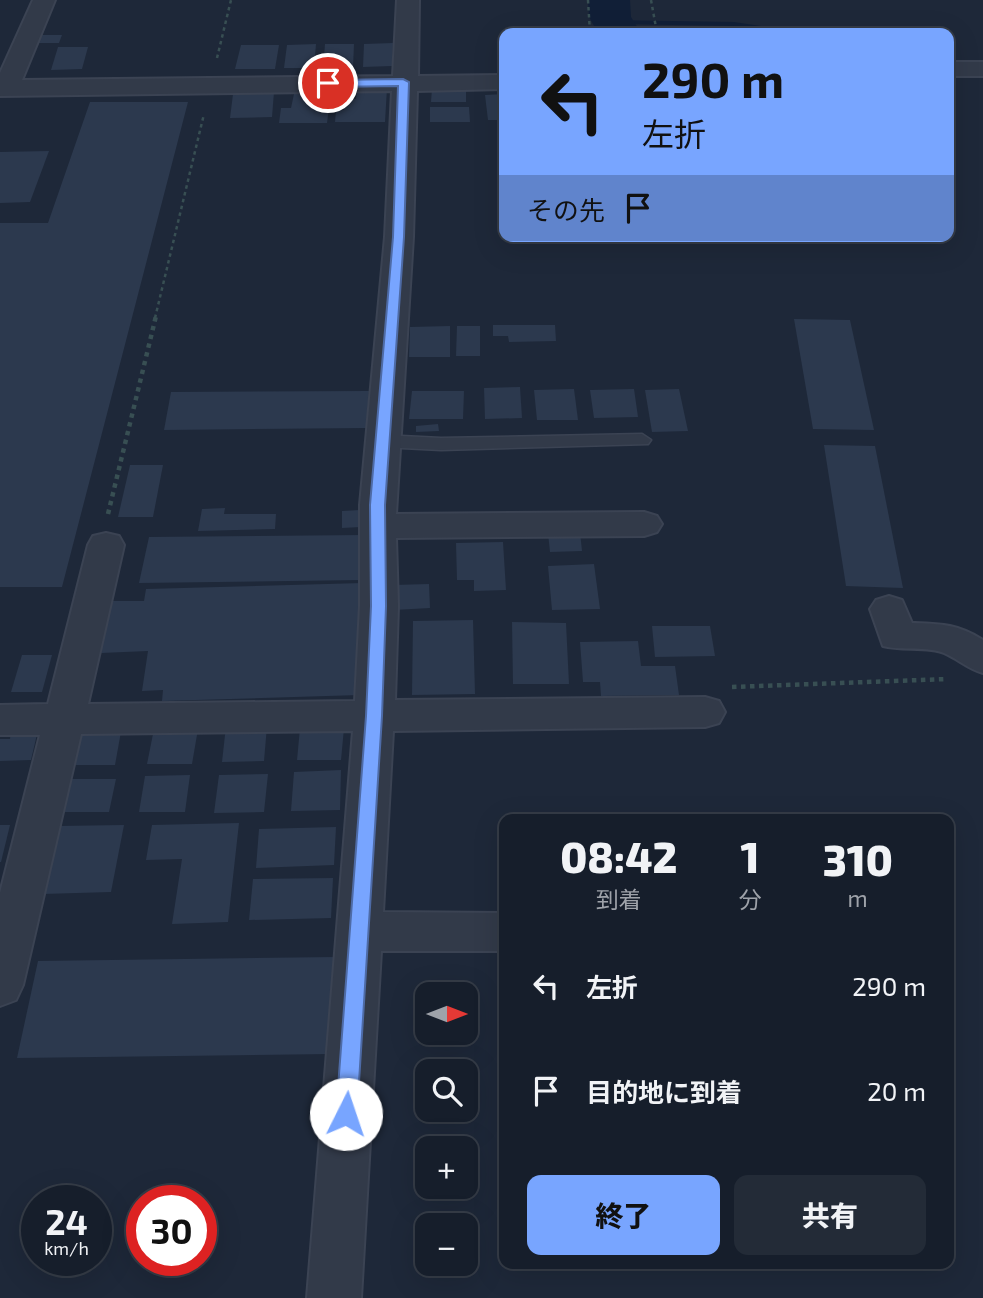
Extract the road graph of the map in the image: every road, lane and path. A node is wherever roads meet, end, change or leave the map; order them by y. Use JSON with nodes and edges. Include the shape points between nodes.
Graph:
{"nodes":[{"id":1,"x":44,"y":0,"type":"edge"},
{"id":2,"x":231,"y":0,"type":"edge"},
{"id":3,"x":408,"y":0,"type":"edge"},
{"id":4,"x":588,"y":0,"type":"edge"},
{"id":5,"x":651,"y":0,"type":"edge"},
{"id":6,"x":590,"y":28,"type":"edge"},
{"id":7,"x":656,"y":28,"type":"edge"},
{"id":8,"x":954,"y":69,"type":"edge"},
{"id":9,"x":983,"y":69,"type":"edge"},
{"id":10,"x":403,"y":82,"type":"junction"},
{"id":11,"x":499,"y":82,"type":"edge"},
{"id":12,"x":210,"y":86,"type":"junction"},
{"id":13,"x":3,"y":88,"type":"edge"},
{"id":14,"x":642,"y":439,"type":"dead end"},
{"id":15,"x":382,"y":441,"type":"junction"},
{"id":16,"x":644,"y":524,"type":"dead end"},
{"id":17,"x":378,"y":526,"type":"junction"},
{"id":18,"x":106,"y":545,"type":"joint"},
{"id":19,"x":889,"y":609,"type":"dead end"},
{"id":20,"x":970,"y":669,"type":"edge"},
{"id":21,"x":705,"y":712,"type":"joint"},
{"id":22,"x":374,"y":716,"type":"junction"},
{"id":23,"x":0,"y":720,"type":"edge"},
{"id":24,"x":62,"y":720,"type":"junction"},
{"id":25,"x":11,"y":894,"type":"edge"},
{"id":26,"x":359,"y":931,"type":"junction"},
{"id":27,"x":499,"y":932,"type":"edge"},
{"id":28,"x":0,"y":985,"type":"edge"},
{"id":29,"x":334,"y":1298,"type":"edge"}],
"edges":[{"from":1,"to":13,"type":"street"},
{"from":2,"to":12,"type":"path"},
{"from":3,"to":10,"type":"street"},
{"from":4,"to":6,"type":"path"},
{"from":5,"to":7,"type":"path"},
{"from":8,"to":9,"type":"street"},
{"from":10,"to":11,"type":"street"},
{"from":10,"to":12,"type":"street"},
{"from":10,"to":15,"type":"street","via":[[399,223]]},
{"from":12,"to":13,"type":"street"},
{"from":12,"to":18,"type":"path","via":[[102,537]]},
{"from":14,"to":15,"type":"lane"},
{"from":15,"to":17,"type":"street"},
{"from":16,"to":17,"type":"street"},
{"from":17,"to":22,"type":"street"},
{"from":18,"to":24,"type":"street"},
{"from":19,"to":20,"type":"street","via":[[897,636],[950,638]]},
{"from":20,"to":21,"type":"path","via":[[717,688],[708,690]]},
{"from":21,"to":22,"type":"street"},
{"from":22,"to":24,"type":"street"},
{"from":22,"to":26,"type":"street"},
{"from":23,"to":24,"type":"street"},
{"from":24,"to":25,"type":"street"},
{"from":25,"to":28,"type":"street"},
{"from":26,"to":27,"type":"street"},
{"from":26,"to":29,"type":"street"}]}
